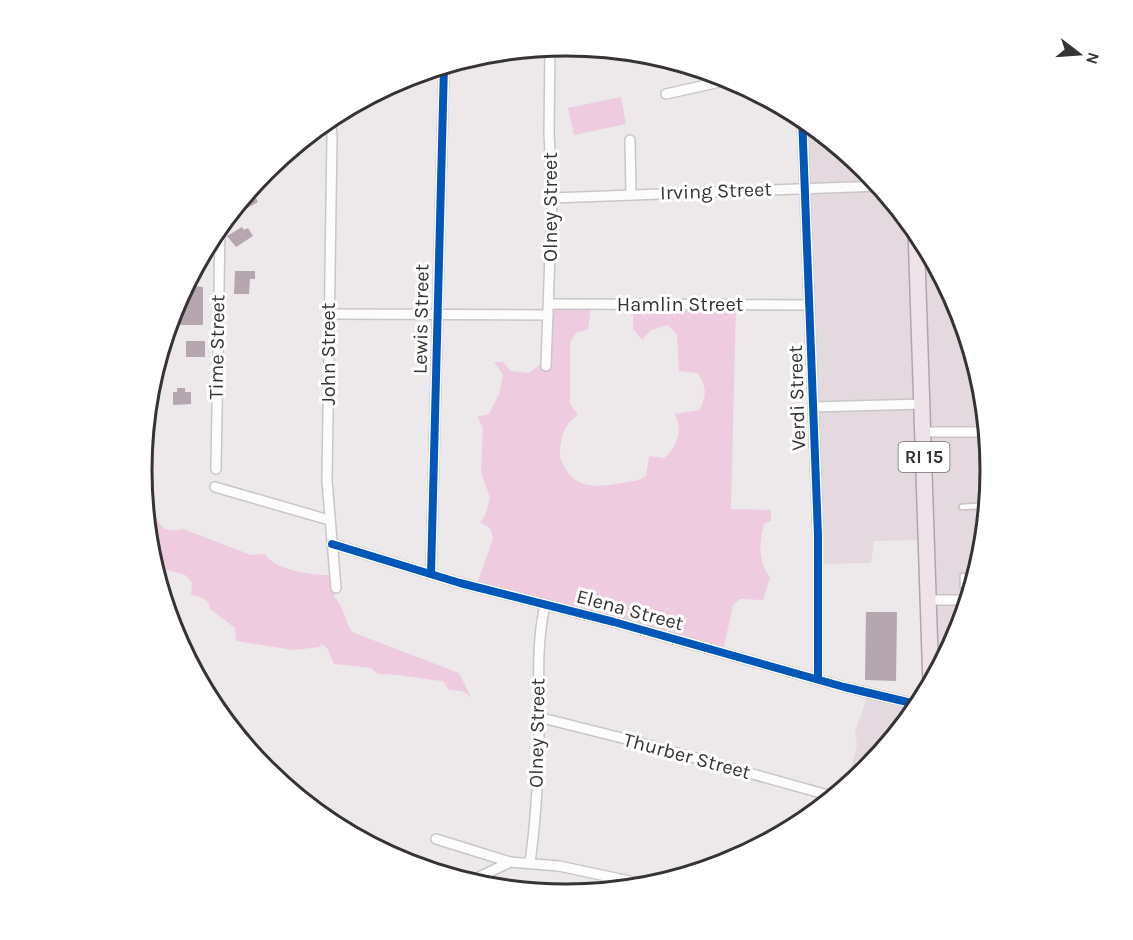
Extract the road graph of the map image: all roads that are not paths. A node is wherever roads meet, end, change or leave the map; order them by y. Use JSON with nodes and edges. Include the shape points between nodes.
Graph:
{"nodes":[{"id":1,"x":550,"y":56,"type":"edge"},
{"id":2,"x":444,"y":74,"type":"edge"},
{"id":3,"x":716,"y":84,"type":"edge"},
{"id":4,"x":666,"y":94,"type":"dead end"},
{"id":5,"x":331,"y":129,"type":"edge"},
{"id":6,"x":803,"y":129,"type":"edge"},
{"id":7,"x":630,"y":140,"type":"dead end"},
{"id":8,"x":868,"y":186,"type":"edge"},
{"id":9,"x":806,"y":188,"type":"junction"},
{"id":10,"x":631,"y":195,"type":"junction"},
{"id":11,"x":552,"y":198,"type":"junction"},
{"id":12,"x":220,"y":244,"type":"edge"},
{"id":13,"x":917,"y":249,"type":"edge"},
{"id":14,"x":549,"y":304,"type":"junction"},
{"id":15,"x":810,"y":305,"type":"junction"},
{"id":16,"x":328,"y":314,"type":"junction"},
{"id":17,"x":438,"y":315,"type":"junction"},
{"id":18,"x":548,"y":315,"type":"junction"},
{"id":19,"x":546,"y":366,"type":"dead end"},
{"id":20,"x":922,"y":404,"type":"junction"},
{"id":21,"x":814,"y":407,"type":"junction"},
{"id":22,"x":923,"y":432,"type":"junction"},
{"id":23,"x":979,"y":432,"type":"edge"},
{"id":24,"x":216,"y":468,"type":"dead end"},
{"id":25,"x":215,"y":487,"type":"dead end"},
{"id":26,"x":962,"y":507,"type":"dead end"},
{"id":27,"x":979,"y":508,"type":"edge"},
{"id":28,"x":329,"y":520,"type":"junction"},
{"id":29,"x":332,"y":544,"type":"junction"},
{"id":30,"x":431,"y":574,"type":"junction"},
{"id":31,"x":963,"y":576,"type":"dead end"},
{"id":32,"x":964,"y":586,"type":"edge"},
{"id":33,"x":336,"y":588,"type":"dead end"},
{"id":34,"x":928,"y":600,"type":"junction"},
{"id":35,"x":960,"y":600,"type":"edge"},
{"id":36,"x":545,"y":605,"type":"junction"},
{"id":37,"x":930,"y":667,"type":"edge"},
{"id":38,"x":818,"y":678,"type":"junction"},
{"id":39,"x":909,"y":702,"type":"edge"},
{"id":40,"x":538,"y":717,"type":"junction"},
{"id":41,"x":826,"y":793,"type":"edge"},
{"id":42,"x":436,"y":839,"type":"dead end"},
{"id":43,"x":510,"y":862,"type":"junction"},
{"id":44,"x":530,"y":862,"type":"junction"},
{"id":45,"x":482,"y":876,"type":"edge"},
{"id":46,"x":625,"y":880,"type":"edge"}],
"edges":[{"from":1,"to":11,"type":"street","name":"Olney Street"},
{"from":2,"to":17,"type":"street","name":"Lewis Street"},
{"from":3,"to":4,"type":"street"},
{"from":5,"to":16,"type":"street","name":"John Street"},
{"from":6,"to":9,"type":"street","name":"Verdi Street"},
{"from":7,"to":10,"type":"street"},
{"from":8,"to":9,"type":"street","name":"Irving Street"},
{"from":9,"to":10,"type":"street","name":"Irving Street"},
{"from":9,"to":15,"type":"street","name":"Verdi Street"},
{"from":10,"to":11,"type":"street","name":"Irving Street"},
{"from":11,"to":14,"type":"street","name":"Olney Street"},
{"from":12,"to":24,"type":"street","name":"Time Street"},
{"from":13,"to":20,"type":"main road","number":"RI 15"},
{"from":14,"to":15,"type":"street","name":"Hamlin Street"},
{"from":14,"to":18,"type":"street","name":"Olney Street"},
{"from":15,"to":21,"type":"street","name":"Verdi Street"},
{"from":16,"to":17,"type":"street"},
{"from":16,"to":28,"type":"street","name":"John Street"},
{"from":17,"to":18,"type":"street"},
{"from":17,"to":30,"type":"street","name":"Lewis Street"},
{"from":18,"to":19,"type":"street","name":"Olney Street"},
{"from":20,"to":21,"type":"street"},
{"from":20,"to":22,"type":"main road","number":"RI 15"},
{"from":21,"to":38,"type":"street","name":"Verdi Street"},
{"from":22,"to":23,"type":"street"},
{"from":22,"to":34,"type":"main road","number":"RI 15"},
{"from":25,"to":28,"type":"street"},
{"from":26,"to":27,"type":"lane"},
{"from":28,"to":29,"type":"street","name":"John Street"},
{"from":29,"to":30,"type":"street","name":"Elena Street"},
{"from":29,"to":33,"type":"street","name":"John Street"},
{"from":30,"to":36,"type":"street","name":"Elena Street"},
{"from":31,"to":32,"type":"lane"},
{"from":34,"to":35,"type":"street"},
{"from":34,"to":37,"type":"main road","number":"RI 15"},
{"from":36,"to":38,"type":"street","name":"Elena Street"},
{"from":36,"to":40,"type":"street","name":"Olney Street","via":[[539,637]]},
{"from":38,"to":39,"type":"street","name":"Elena Street"},
{"from":40,"to":41,"type":"street","name":"Thurber Street"},
{"from":40,"to":44,"type":"street","name":"Olney Street"},
{"from":42,"to":43,"type":"street"},
{"from":43,"to":44,"type":"street"},
{"from":43,"to":45,"type":"street"},
{"from":44,"to":46,"type":"street"}]}
